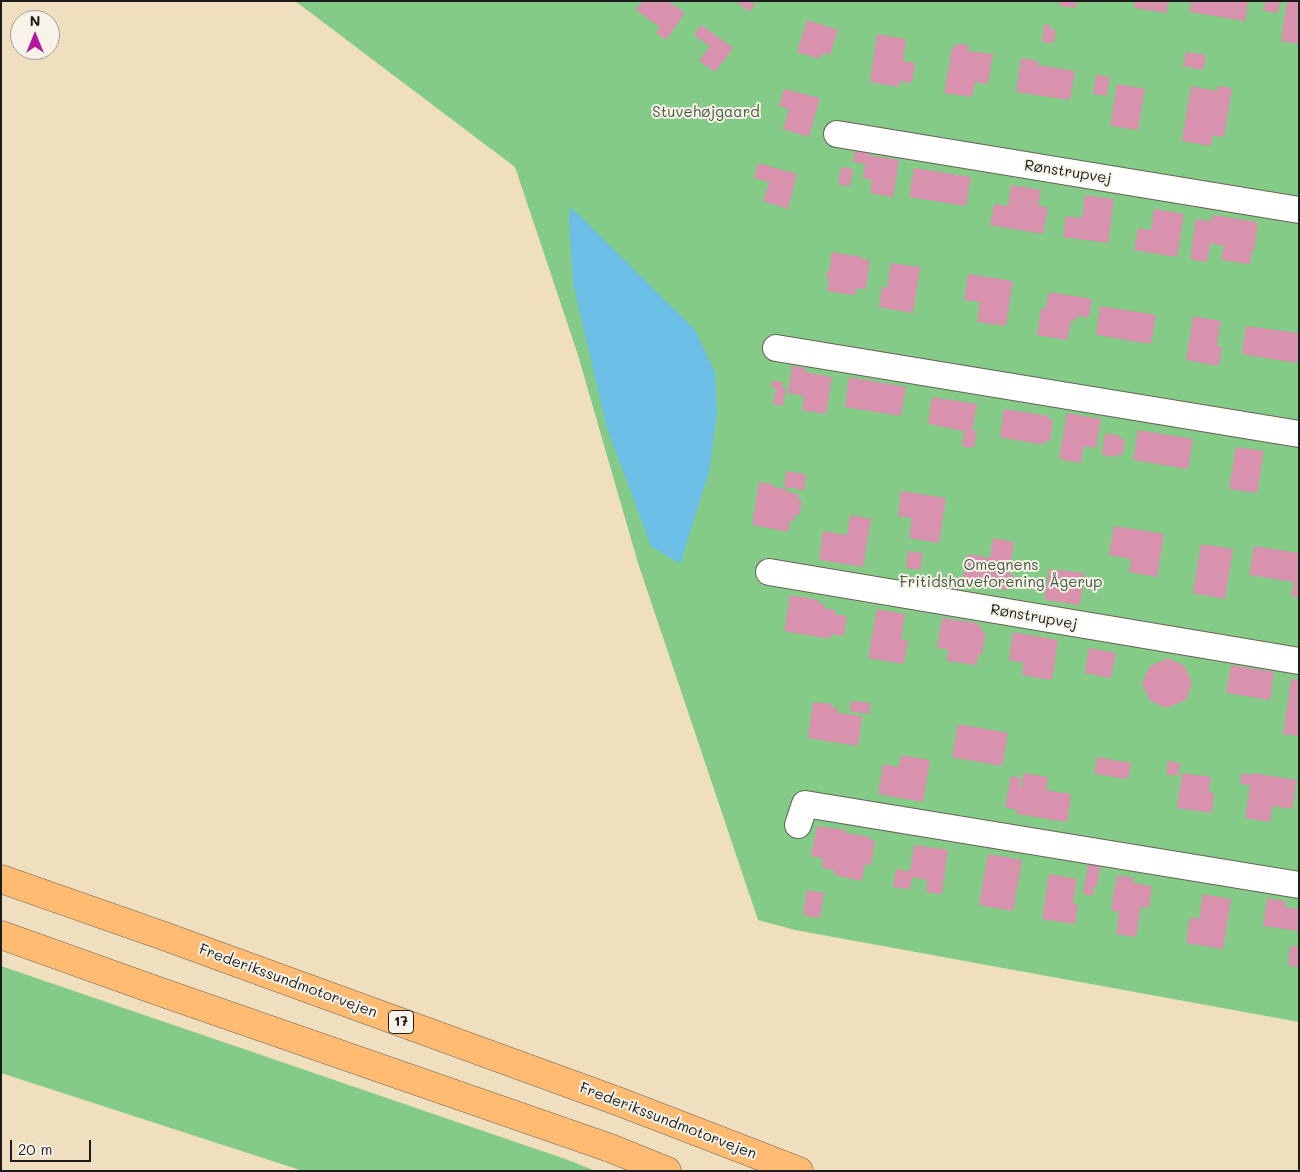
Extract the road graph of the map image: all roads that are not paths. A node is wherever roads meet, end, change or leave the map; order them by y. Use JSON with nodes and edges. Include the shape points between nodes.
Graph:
{"nodes":[{"id":1,"x":837,"y":134,"type":"dead end"},
{"id":2,"x":1299,"y":210,"type":"edge"},
{"id":3,"x":776,"y":348,"type":"dead end"},
{"id":4,"x":1299,"y":434,"type":"edge"},
{"id":5,"x":769,"y":572,"type":"dead end"},
{"id":6,"x":1299,"y":662,"type":"edge"},
{"id":7,"x":798,"y":825,"type":"dead end"},
{"id":8,"x":1,"y":878,"type":"edge"},
{"id":9,"x":1299,"y":885,"type":"edge"},
{"id":10,"x":1,"y":935,"type":"edge"},
{"id":11,"x":667,"y":1171,"type":"edge"},
{"id":12,"x":799,"y":1171,"type":"edge"}],
"edges":[{"from":1,"to":2,"type":"street","name":"Rønstrupvej"},
{"from":3,"to":4,"type":"street"},
{"from":5,"to":6,"type":"street","name":"Rønstrupvej"},
{"from":7,"to":9,"type":"street","via":[[805,804]]},
{"from":8,"to":12,"type":"highway","name":"Frederikssundmotorvejen","number":"17","via":[[620,1102]]},
{"from":10,"to":11,"type":"highway","via":[[610,1148]]}]}
